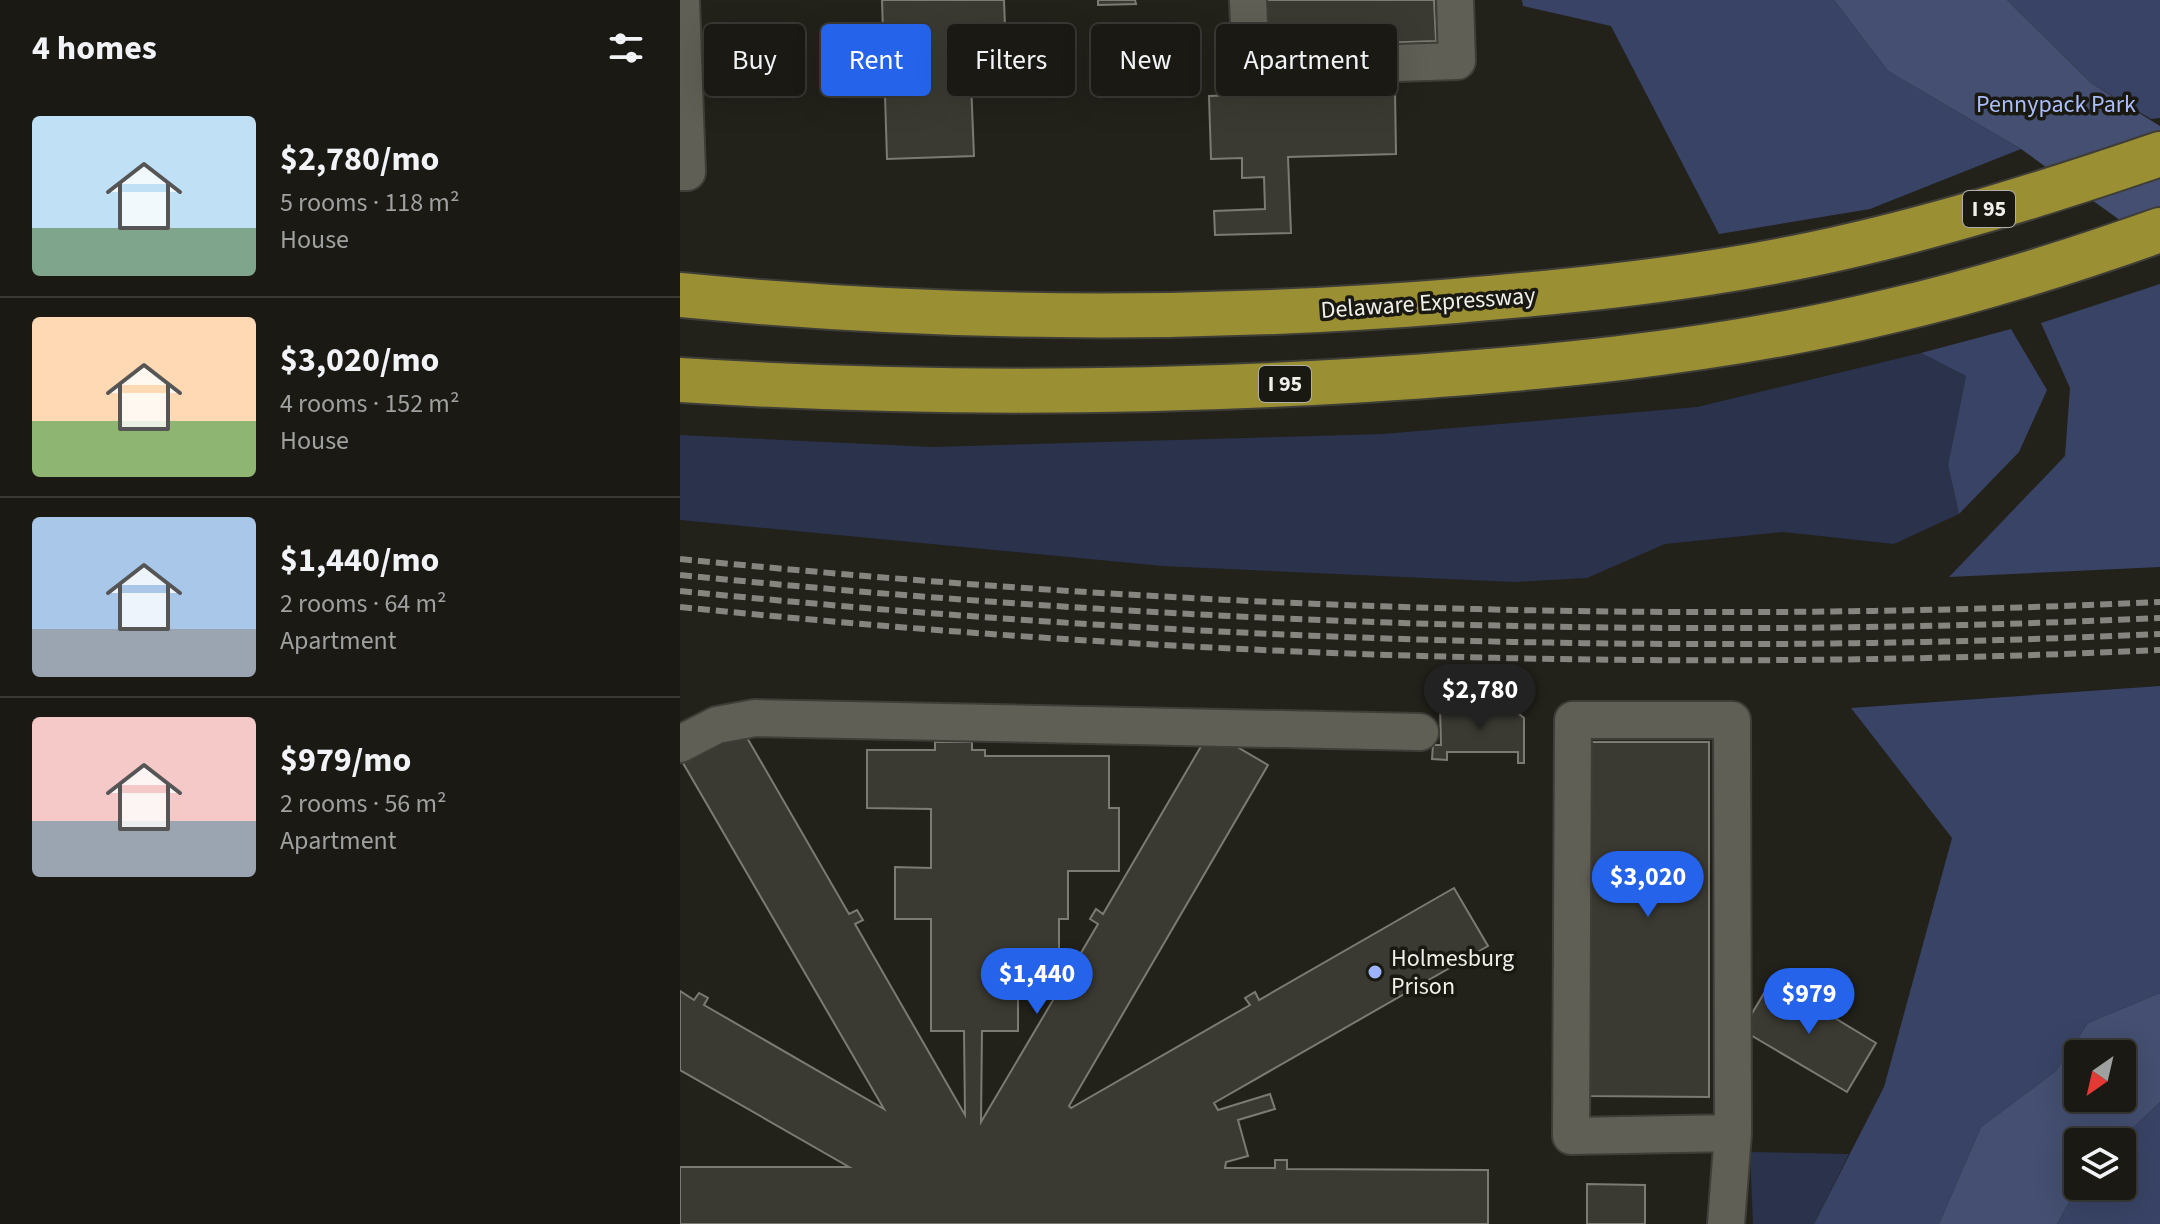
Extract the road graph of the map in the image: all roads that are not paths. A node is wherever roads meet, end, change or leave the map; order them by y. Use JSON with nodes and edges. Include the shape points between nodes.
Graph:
{"nodes":[{"id":1,"x":681,"y":0,"type":"edge"},
{"id":2,"x":1248,"y":0,"type":"edge"},
{"id":3,"x":1455,"y":0,"type":"edge"},
{"id":4,"x":2160,"y":154,"type":"edge"},
{"id":5,"x":680,"y":172,"type":"edge"},
{"id":6,"x":2160,"y":230,"type":"edge"},
{"id":7,"x":680,"y":295,"type":"edge"},
{"id":8,"x":680,"y":380,"type":"edge"},
{"id":9,"x":1420,"y":732,"type":"dead end"},
{"id":10,"x":680,"y":744,"type":"edge"},
{"id":11,"x":1733,"y":1133,"type":"junction"},
{"id":12,"x":1726,"y":1224,"type":"edge"}],
"edges":[{"from":1,"to":5,"type":"lane","via":[[687,172]]},
{"from":2,"to":3,"type":"lane","via":[[1251,68],[1457,61]]},
{"from":4,"to":7,"type":"highway","name":"Delaware Expressway","number":"I 95","via":[[1944,223],[1815,254],[1567,292],[1266,315],[1107,317]]},
{"from":6,"to":8,"type":"highway","number":"I 95","via":[[2078,260],[1885,313],[1590,363],[1249,387],[1005,391]]},
{"from":9,"to":10,"type":"lane","via":[[770,717],[735,719]]},
{"from":11,"to":11,"type":"lane","via":[[1571,1136],[1573,720],[1732,720]]},
{"from":11,"to":12,"type":"lane"}]}
